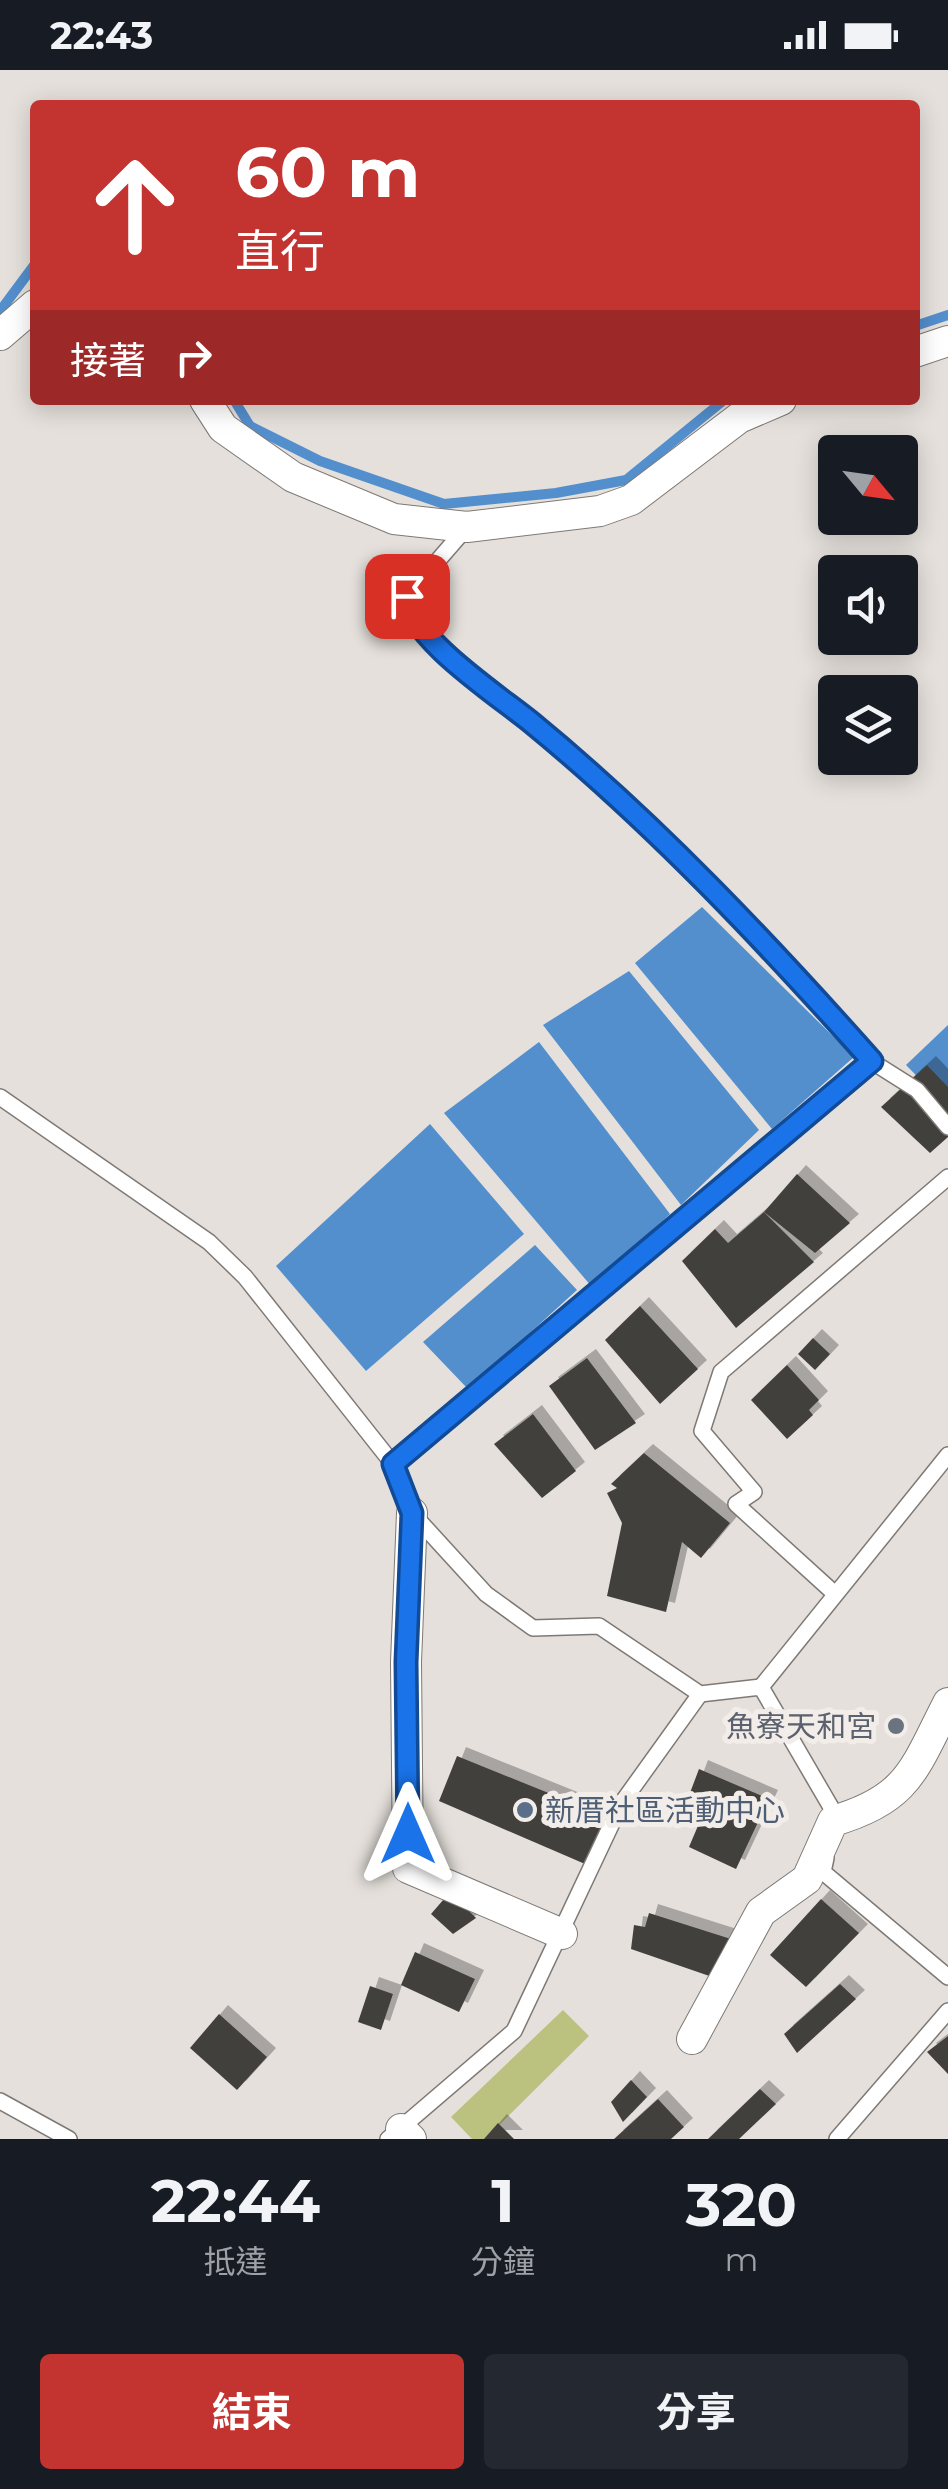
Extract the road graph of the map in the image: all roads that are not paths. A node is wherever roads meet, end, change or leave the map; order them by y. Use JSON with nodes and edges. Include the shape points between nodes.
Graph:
{"nodes":[{"id":1,"x":30,"y":308,"type":"edge"},
{"id":2,"x":0,"y":335,"type":"edge"},
{"id":3,"x":948,"y":340,"type":"edge"},
{"id":4,"x":920,"y":350,"type":"edge"},
{"id":5,"x":208,"y":405,"type":"edge"},
{"id":6,"x":769,"y":405,"type":"edge"},
{"id":7,"x":467,"y":526,"type":"junction"},
{"id":8,"x":872,"y":1061,"type":"junction"},
{"id":9,"x":0,"y":1097,"type":"edge"},
{"id":10,"x":948,"y":1126,"type":"edge"},
{"id":11,"x":948,"y":1177,"type":"edge"},
{"id":12,"x":948,"y":1455,"type":"edge"},
{"id":13,"x":393,"y":1464,"type":"junction"},
{"id":14,"x":412,"y":1513,"type":"junction"},
{"id":15,"x":834,"y":1593,"type":"junction"},
{"id":16,"x":762,"y":1687,"type":"junction"},
{"id":17,"x":700,"y":1694,"type":"junction"},
{"id":18,"x":948,"y":1703,"type":"edge"},
{"id":19,"x":832,"y":1821,"type":"junction"},
{"id":20,"x":562,"y":1934,"type":"junction"},
{"id":21,"x":948,"y":1977,"type":"edge"},
{"id":22,"x":948,"y":2011,"type":"edge"},
{"id":23,"x":692,"y":2039,"type":"dead end"},
{"id":24,"x":0,"y":2101,"type":"edge"},
{"id":25,"x":400,"y":2136,"type":"edge"},
{"id":26,"x":69,"y":2139,"type":"edge"},
{"id":27,"x":836,"y":2139,"type":"edge"}],
"edges":[{"from":1,"to":2,"type":"street"},
{"from":3,"to":4,"type":"street"},
{"from":5,"to":7,"type":"street","via":[[223,428],[293,477],[394,519]]},
{"from":6,"to":7,"type":"street","via":[[739,418],[631,500],[600,511]]},
{"from":7,"to":8,"type":"lane","via":[[407,596],[407,610],[430,640],[568,752],[771,946]]},
{"from":8,"to":10,"type":"lane","via":[[918,1090]]},
{"from":8,"to":13,"type":"lane"},
{"from":9,"to":13,"type":"lane","via":[[209,1242],[245,1277]]},
{"from":11,"to":15,"type":"lane","via":[[721,1372],[710,1396],[702,1431],[754,1492],[736,1504]]},
{"from":12,"to":15,"type":"lane"},
{"from":13,"to":14,"type":"lane"},
{"from":14,"to":17,"type":"lane","via":[[486,1594],[533,1628],[599,1626]]},
{"from":14,"to":20,"type":"street","via":[[408,1868]]},
{"from":15,"to":16,"type":"lane"},
{"from":16,"to":17,"type":"lane"},
{"from":16,"to":19,"type":"lane","via":[[832,1810]]},
{"from":17,"to":20,"type":"lane","via":[[621,1804]]},
{"from":18,"to":19,"type":"street","via":[[907,1782],[872,1810]]},
{"from":19,"to":21,"type":"lane","via":[[822,1872]]},
{"from":19,"to":23,"type":"street","via":[[807,1879],[760,1912]]},
{"from":20,"to":25,"type":"lane","via":[[514,2031]]},
{"from":22,"to":27,"type":"lane"},
{"from":24,"to":26,"type":"lane"}]}
